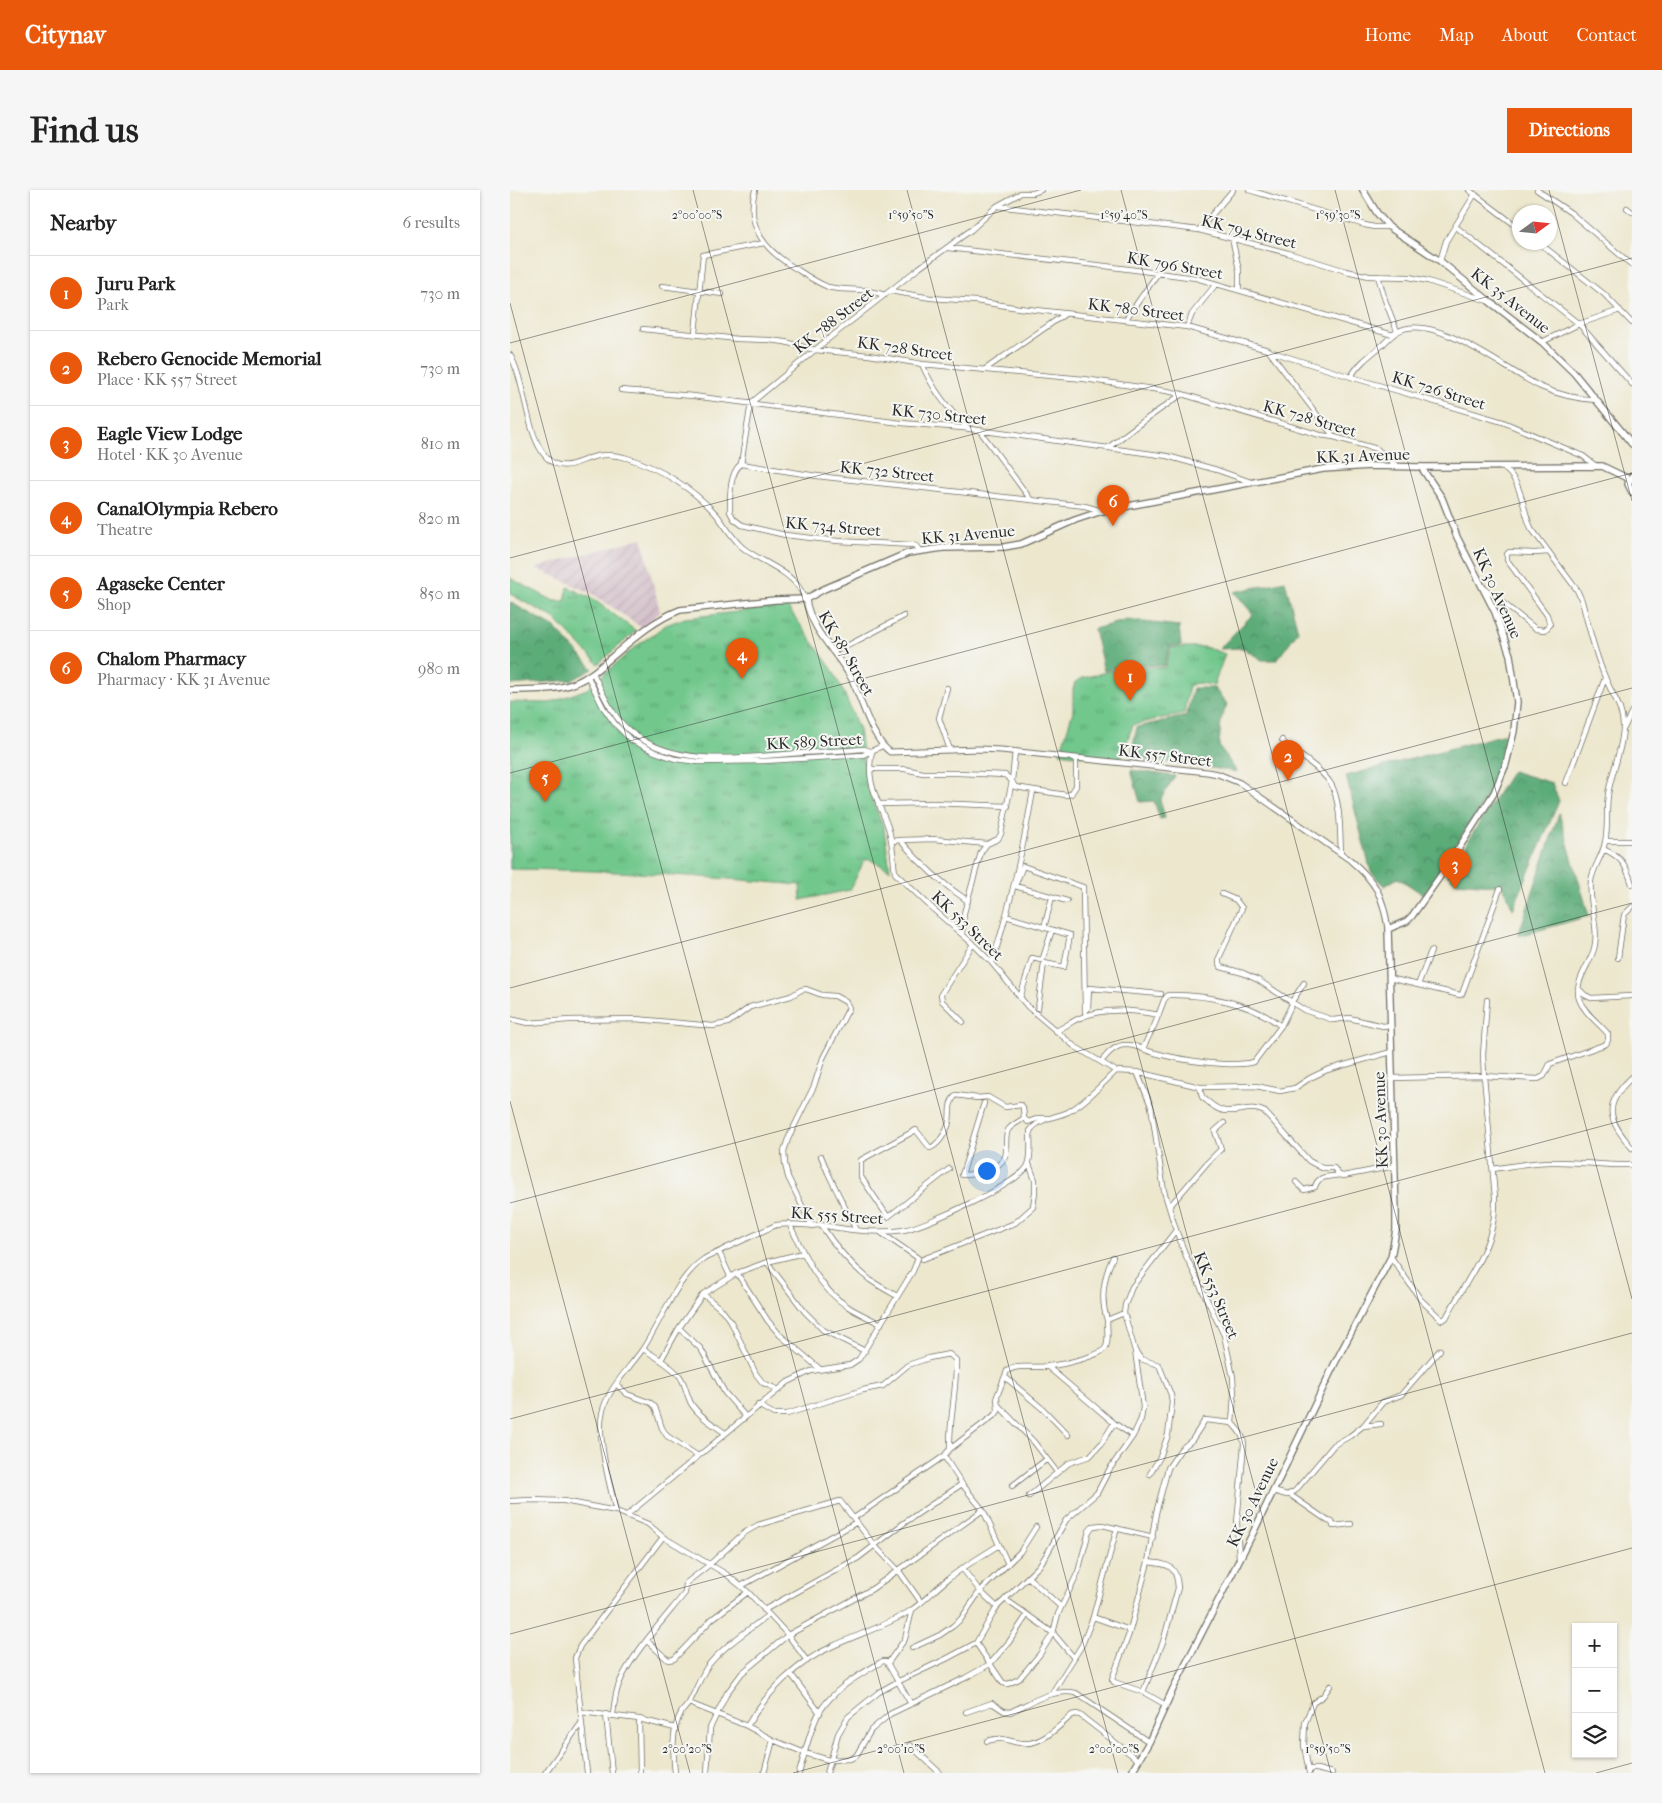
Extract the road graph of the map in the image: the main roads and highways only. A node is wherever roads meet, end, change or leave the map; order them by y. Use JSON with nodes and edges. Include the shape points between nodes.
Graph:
{"nodes":[{"id":1,"x":1362,"y":190,"type":"edge"},
{"id":2,"x":1632,"y":444,"type":"edge"},
{"id":3,"x":1422,"y":467,"type":"junction"},
{"id":4,"x":1631,"y":477,"type":"edge"},
{"id":5,"x":1632,"y":492,"type":"edge"},
{"id":6,"x":510,"y":690,"type":"edge"},
{"id":7,"x":1131,"y":1773,"type":"edge"}],
"edges":[{"from":1,"to":2,"type":"main road","name":"KK 35 Avenue","via":[[1389,227],[1440,261],[1542,342],[1574,373]]},
{"from":3,"to":4,"type":"main road","name":"KK 31 Avenue","via":[[1596,466]]},
{"from":3,"to":6,"type":"main road","name":"KK 31 Avenue","via":[[1323,468],[1102,511],[1021,544],[920,550],[806,599],[680,610],[652,625],[591,675],[574,684]]},
{"from":3,"to":7,"type":"main road","name":"KK 30 Avenue","via":[[1442,498],[1503,634],[1510,655],[1517,702],[1514,731],[1506,764],[1494,793],[1416,911],[1407,921],[1388,929],[1396,1230],[1391,1257]]},
{"from":4,"to":5,"type":"main road","via":[[1628,487]]}]}
